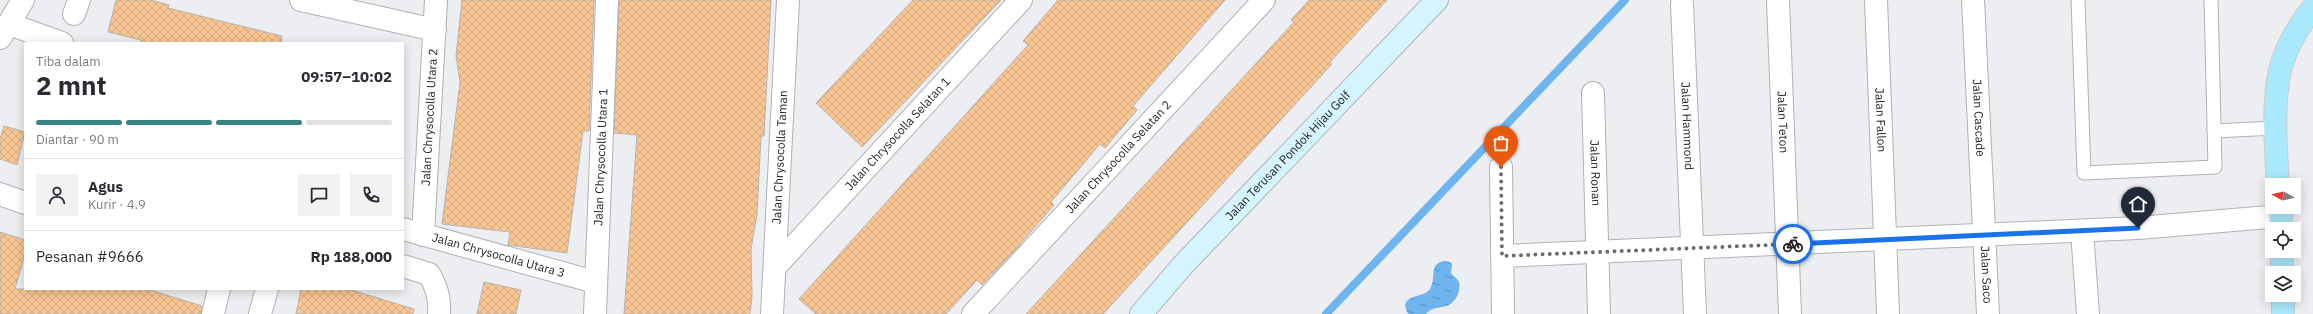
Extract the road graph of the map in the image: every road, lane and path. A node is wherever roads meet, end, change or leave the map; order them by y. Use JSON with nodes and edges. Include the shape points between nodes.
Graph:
{"nodes":[{"id":1,"x":23,"y":0,"type":"edge"},
{"id":2,"x":301,"y":0,"type":"edge"},
{"id":3,"x":436,"y":0,"type":"edge"},
{"id":4,"x":607,"y":0,"type":"edge"},
{"id":5,"x":788,"y":0,"type":"edge"},
{"id":6,"x":1021,"y":0,"type":"edge"},
{"id":7,"x":1264,"y":0,"type":"edge"},
{"id":8,"x":1436,"y":0,"type":"edge"},
{"id":9,"x":1778,"y":0,"type":"edge"},
{"id":10,"x":1876,"y":0,"type":"edge"},
{"id":11,"x":1973,"y":0,"type":"edge"},
{"id":12,"x":2078,"y":0,"type":"edge"},
{"id":13,"x":2211,"y":0,"type":"edge"},
{"id":14,"x":1682,"y":4,"type":"dead end"},
{"id":15,"x":2313,"y":8,"type":"edge"},
{"id":16,"x":435,"y":30,"type":"junction"},
{"id":17,"x":4,"y":31,"type":"edge"},
{"id":18,"x":57,"y":42,"type":"edge"},
{"id":19,"x":1593,"y":93,"type":"dead end"},
{"id":20,"x":2276,"y":128,"type":"junction"},
{"id":21,"x":2214,"y":131,"type":"junction"},
{"id":22,"x":1501,"y":167,"type":"dead end"},
{"id":23,"x":2278,"y":178,"type":"edge"},
{"id":24,"x":0,"y":194,"type":"edge"},
{"id":25,"x":24,"y":203,"type":"edge"},
{"id":26,"x":2281,"y":217,"type":"edge"},
{"id":27,"x":404,"y":228,"type":"edge"},
{"id":28,"x":2082,"y":231,"type":"junction"},
{"id":29,"x":424,"y":235,"type":"junction"},
{"id":30,"x":1984,"y":236,"type":"junction"},
{"id":31,"x":1885,"y":240,"type":"junction"},
{"id":32,"x":1787,"y":244,"type":"junction"},
{"id":33,"x":1692,"y":248,"type":"junction"},
{"id":34,"x":1598,"y":252,"type":"junction"},
{"id":35,"x":1502,"y":256,"type":"junction"},
{"id":36,"x":404,"y":266,"type":"edge"},
{"id":37,"x":775,"y":267,"type":"junction"},
{"id":38,"x":595,"y":282,"type":"junction"},
{"id":39,"x":219,"y":290,"type":"edge"},
{"id":40,"x":266,"y":290,"type":"edge"},
{"id":41,"x":2283,"y":302,"type":"edge"},
{"id":42,"x":439,"y":307,"type":"edge"},
{"id":43,"x":213,"y":314,"type":"edge"},
{"id":44,"x":260,"y":314,"type":"edge"},
{"id":45,"x":595,"y":314,"type":"edge"},
{"id":46,"x":772,"y":314,"type":"edge"},
{"id":47,"x":973,"y":314,"type":"edge"},
{"id":48,"x":1141,"y":314,"type":"edge"},
{"id":49,"x":1503,"y":314,"type":"edge"},
{"id":50,"x":1600,"y":314,"type":"edge"},
{"id":51,"x":1695,"y":314,"type":"edge"},
{"id":52,"x":1790,"y":314,"type":"edge"},
{"id":53,"x":1888,"y":314,"type":"edge"},
{"id":54,"x":1988,"y":314,"type":"edge"},
{"id":55,"x":2088,"y":314,"type":"edge"},
{"id":56,"x":2284,"y":314,"type":"edge"}],
"edges":[{"from":1,"to":17,"type":"street"},
{"from":2,"to":16,"type":"street"},
{"from":3,"to":16,"type":"street","name":"Jalan Chrysocolla Utara 2"},
{"from":4,"to":38,"type":"street","name":"Jalan Chrysocolla Utara 1"},
{"from":5,"to":37,"type":"street","name":"Jalan Chrysocolla Taman"},
{"from":6,"to":37,"type":"street","name":"Jalan Chrysocolla Selatan 1"},
{"from":7,"to":47,"type":"street","name":"Jalan Chrysocolla Selatan 2"},
{"from":8,"to":48,"type":"main road","name":"Jalan Terusan Pondok Hijau Golf","via":[[1183,265]]},
{"from":9,"to":32,"type":"street","name":"Jalan Teton"},
{"from":10,"to":31,"type":"street","name":"Jalan Fallon"},
{"from":11,"to":30,"type":"street","name":"Jalan Cascade"},
{"from":12,"to":21,"type":"lane","via":[[2084,173],[2215,167]]},
{"from":13,"to":21,"type":"lane"},
{"from":14,"to":33,"type":"street","name":"Jalan Hammond"},
{"from":15,"to":20,"type":"main road","via":[[2288,50],[2278,80]]},
{"from":16,"to":29,"type":"street","name":"Jalan Chrysocolla Utara 2"},
{"from":17,"to":18,"type":"street"},
{"from":19,"to":34,"type":"street","name":"Jalan Ronan"},
{"from":20,"to":21,"type":"lane"},
{"from":20,"to":23,"type":"main road"},
{"from":22,"to":35,"type":"street"},
{"from":24,"to":25,"type":"street"},
{"from":26,"to":28,"type":"street"},
{"from":27,"to":29,"type":"street","name":"Jalan Chrysocolla Utara 3"},
{"from":28,"to":30,"type":"street"},
{"from":28,"to":55,"type":"street"},
{"from":29,"to":38,"type":"street","name":"Jalan Chrysocolla Utara 3"},
{"from":30,"to":31,"type":"street"},
{"from":30,"to":54,"type":"street","name":"Jalan Saco"},
{"from":31,"to":32,"type":"street"},
{"from":31,"to":53,"type":"street","name":"Jalan Fallon"},
{"from":32,"to":33,"type":"street"},
{"from":32,"to":52,"type":"street","name":"Jalan Teton"},
{"from":33,"to":34,"type":"street"},
{"from":33,"to":51,"type":"street","name":"Jalan Hammond"},
{"from":34,"to":35,"type":"street"},
{"from":34,"to":50,"type":"street","name":"Jalan Ronan"},
{"from":35,"to":49,"type":"street"},
{"from":36,"to":42,"type":"street","via":[[429,274],[436,285]]},
{"from":37,"to":46,"type":"street","name":"Jalan Chrysocolla Taman"},
{"from":38,"to":45,"type":"street","name":"Jalan Chrysocolla Utara 1"},
{"from":39,"to":43,"type":"street"},
{"from":40,"to":44,"type":"street"},
{"from":41,"to":56,"type":"main road"}]}
